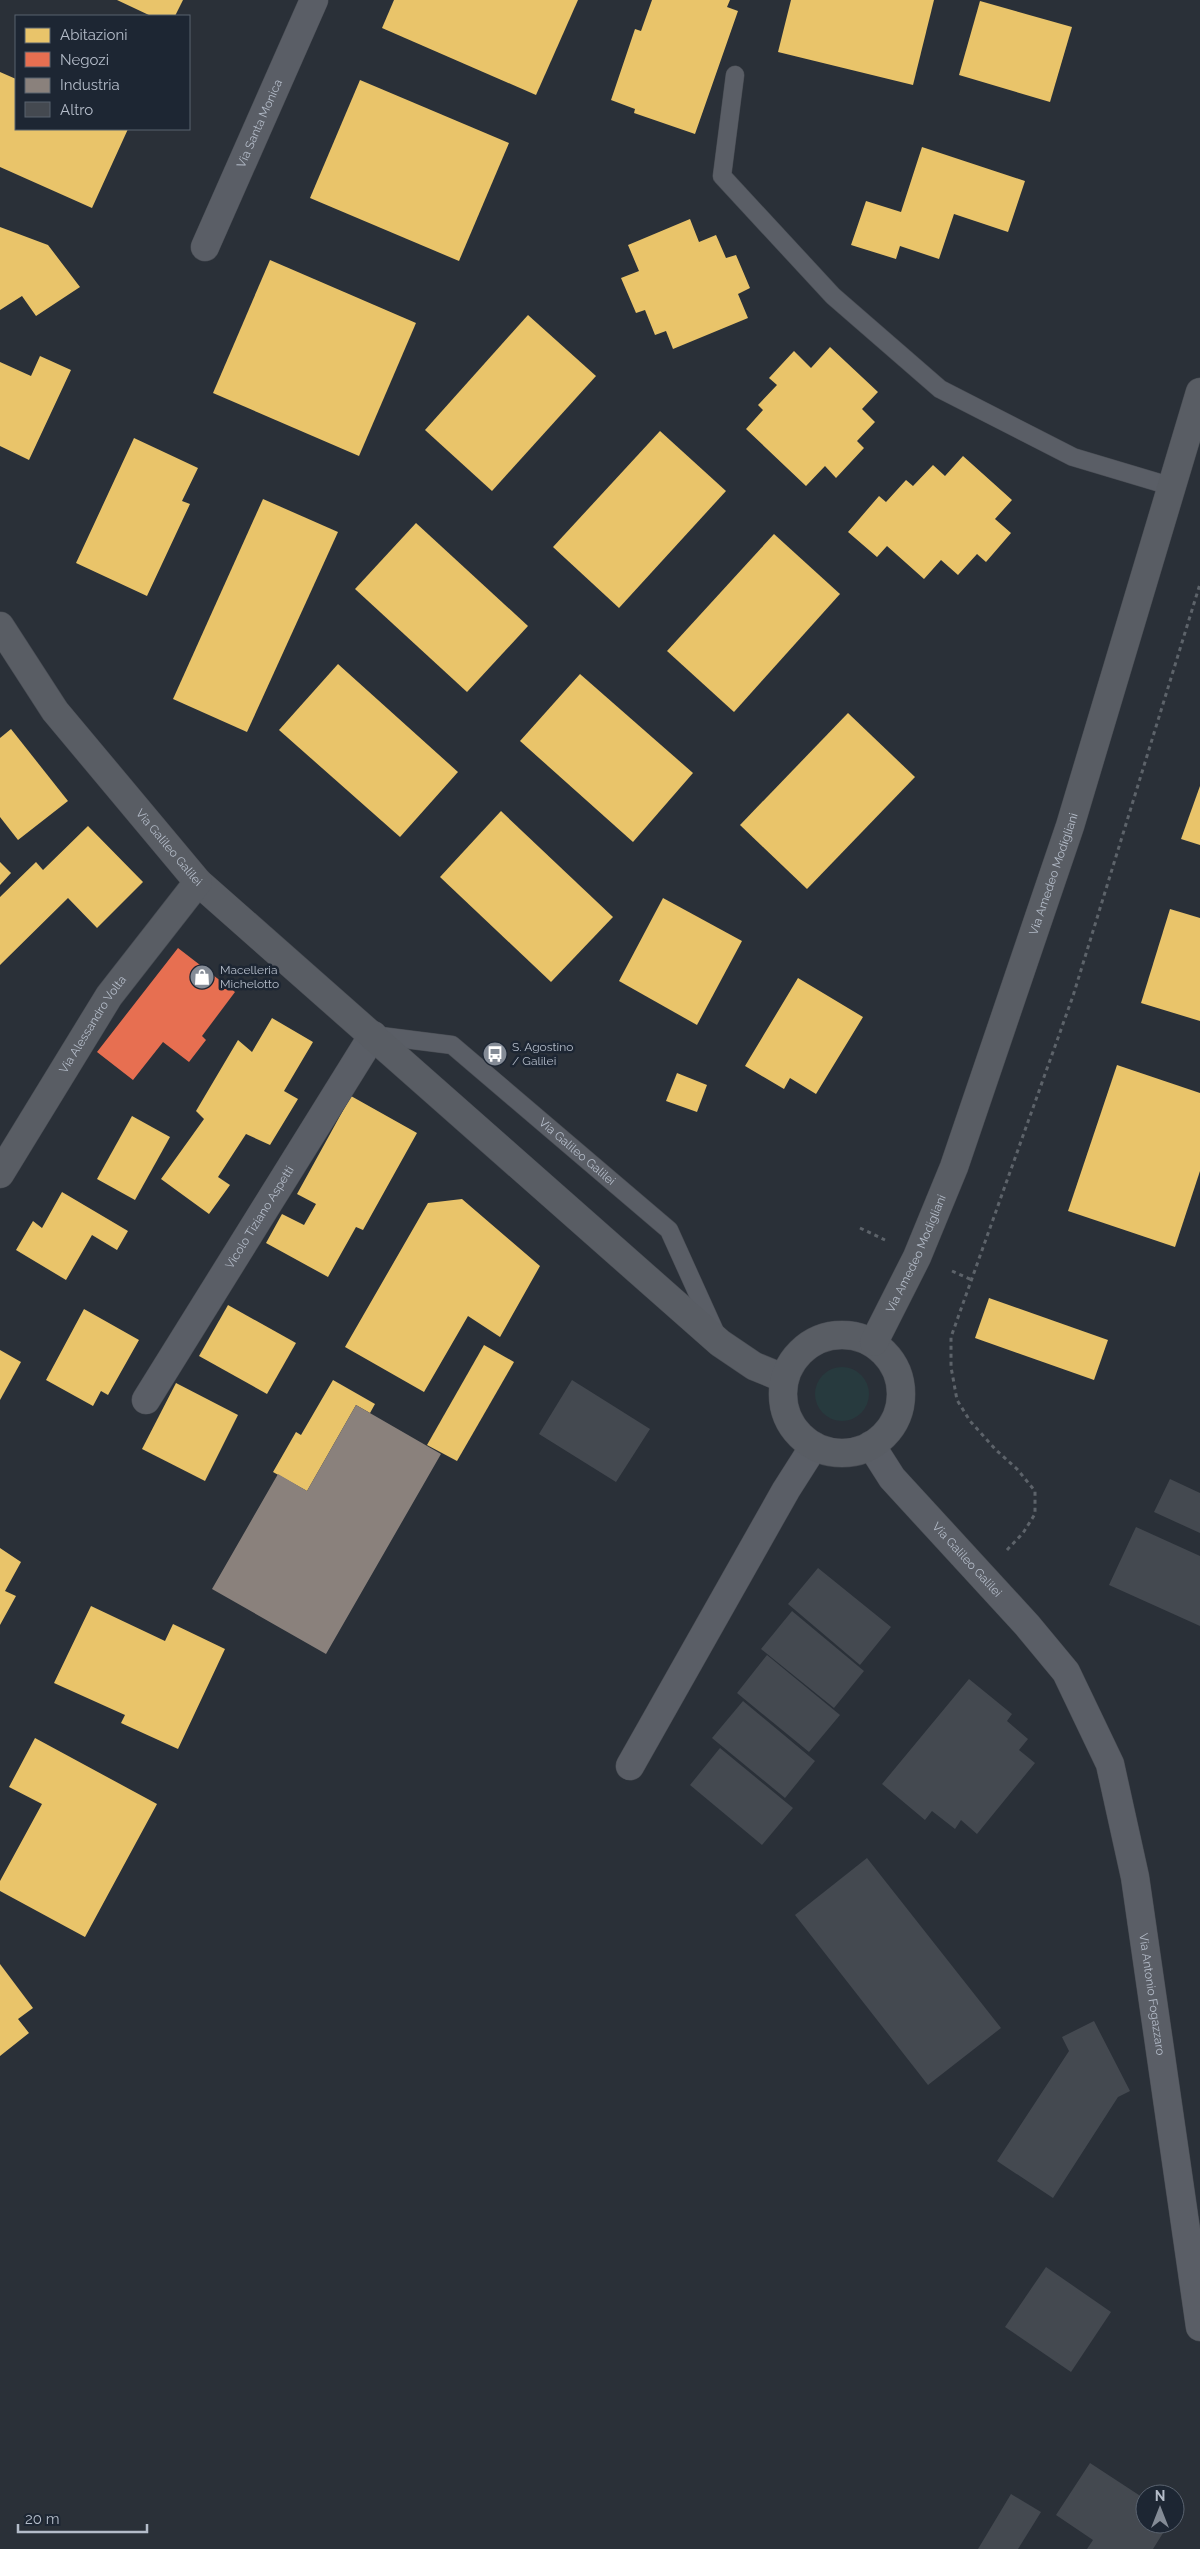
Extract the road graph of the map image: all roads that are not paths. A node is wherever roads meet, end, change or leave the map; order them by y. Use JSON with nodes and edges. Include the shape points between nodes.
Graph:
{"nodes":[{"id":1,"x":314,"y":0,"type":"edge"},
{"id":2,"x":735,"y":74,"type":"dead end"},
{"id":3,"x":205,"y":247,"type":"dead end"},
{"id":4,"x":1200,"y":392,"type":"edge"},
{"id":5,"x":1170,"y":486,"type":"junction"},
{"id":6,"x":0,"y":626,"type":"edge"},
{"id":7,"x":198,"y":882,"type":"junction"},
{"id":8,"x":373,"y":1035,"type":"junction"},
{"id":9,"x":0,"y":1174,"type":"edge"},
{"id":10,"x":874,"y":1342,"type":"junction"},
{"id":11,"x":720,"y":1343,"type":"junction"},
{"id":12,"x":783,"y":1378,"type":"junction"},
{"id":13,"x":146,"y":1400,"type":"dead end"},
{"id":14,"x":871,"y":1445,"type":"junction"},
{"id":15,"x":814,"y":1446,"type":"junction"},
{"id":16,"x":1066,"y":1672,"type":"joint"},
{"id":17,"x":630,"y":1766,"type":"dead end"},
{"id":18,"x":1200,"y":2327,"type":"edge"}],
"edges":[{"from":1,"to":3,"type":"street","name":"Via Santa Monica"},
{"from":2,"to":5,"type":"lane","via":[[722,176],[833,296],[940,390],[1073,457]]},
{"from":4,"to":5,"type":"street","name":"Via Amedeo Modigliani"},
{"from":5,"to":10,"type":"street","name":"Via Amedeo Modigliani","via":[[1070,826],[954,1167],[917,1257]]},
{"from":6,"to":7,"type":"street","name":"Via Galileo Galilei","via":[[55,711]]},
{"from":7,"to":8,"type":"street","name":"Via Galileo Galilei"},
{"from":7,"to":9,"type":"street","name":"Via Alessandro Volta","via":[[109,996]]},
{"from":8,"to":11,"type":"street","name":"Via Galileo Galilei"},
{"from":8,"to":11,"type":"lane","name":"Via Galileo Galilei","via":[[452,1045],[669,1230]]},
{"from":8,"to":13,"type":"street","name":"Vicolo Tiziano Aspetti"},
{"from":10,"to":12,"type":"street","via":[[839,1334],[818,1340],[800,1352]]},
{"from":10,"to":14,"type":"street","via":[[893,1363],[901,1382],[901,1403],[894,1424]]},
{"from":11,"to":12,"type":"street","name":"Via Galileo Galilei","via":[[754,1366]]},
{"from":12,"to":15,"type":"street","via":[[784,1406],[790,1422],[800,1436]]},
{"from":14,"to":15,"type":"street","via":[[849,1453],[831,1452]]},
{"from":14,"to":16,"type":"street","name":"Via Galileo Galilei","via":[[892,1478]]},
{"from":15,"to":17,"type":"street"},
{"from":16,"to":18,"type":"street","name":"Via Antonio Fogazzaro","via":[[1110,1764],[1135,1877]]}]}
